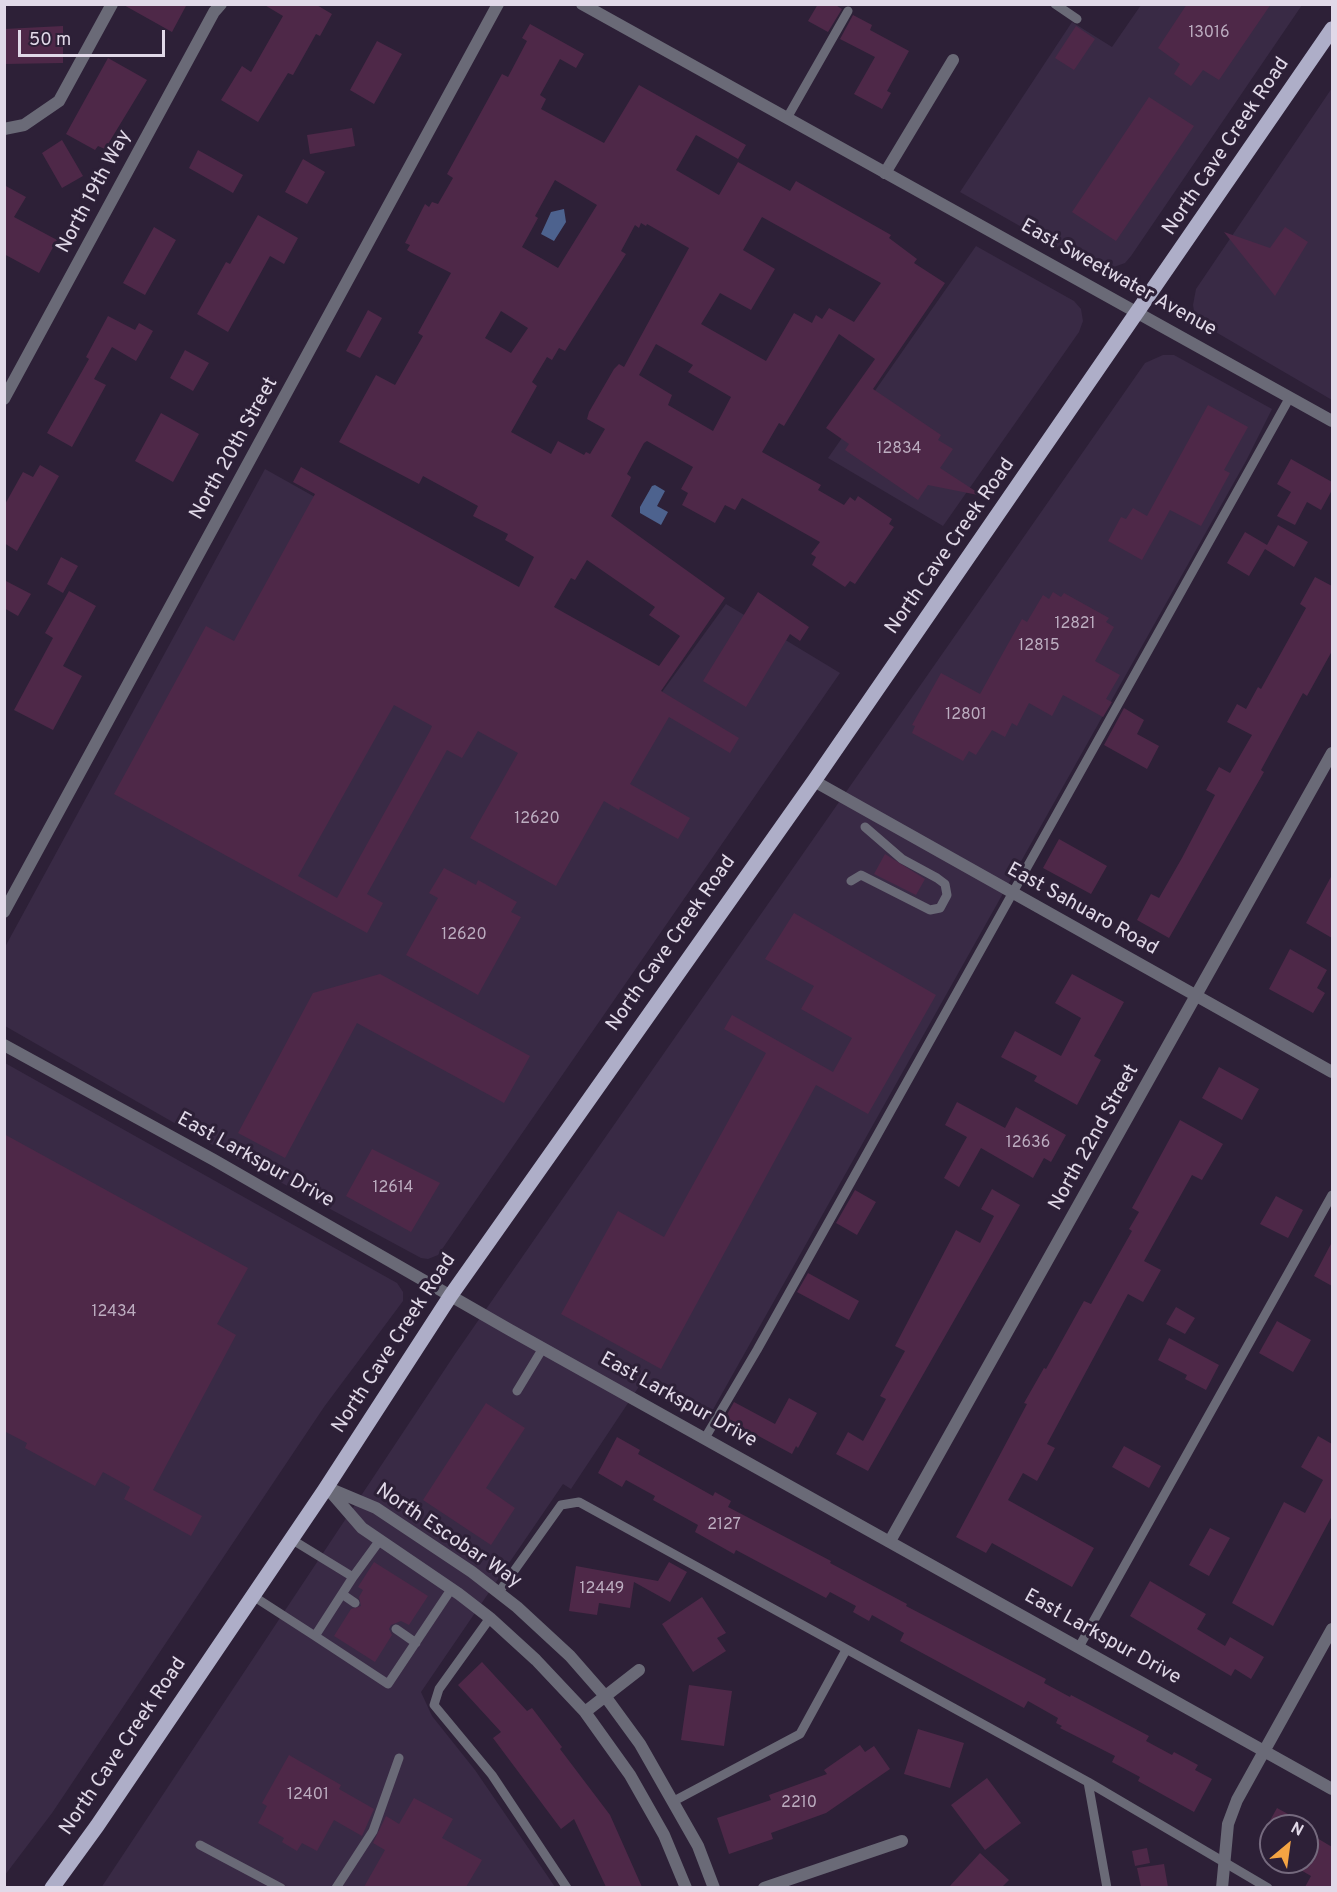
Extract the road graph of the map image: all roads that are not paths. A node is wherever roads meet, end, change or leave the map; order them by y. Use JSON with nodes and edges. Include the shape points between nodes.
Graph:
{"nodes":[{"id":1,"x":112,"y":4,"type":"edge"},
{"id":2,"x":221,"y":4,"type":"edge"},
{"id":3,"x":498,"y":4,"type":"edge"},
{"id":4,"x":582,"y":4,"type":"edge"},
{"id":5,"x":1054,"y":4,"type":"edge"},
{"id":6,"x":848,"y":11,"type":"dead end"},
{"id":7,"x":1077,"y":19,"type":"dead end"},
{"id":8,"x":1332,"y":29,"type":"edge"},
{"id":9,"x":953,"y":60,"type":"dead end"},
{"id":10,"x":787,"y":118,"type":"junction"},
{"id":11,"x":4,"y":129,"type":"edge"},
{"id":12,"x":885,"y":173,"type":"junction"},
{"id":13,"x":1139,"y":312,"type":"junction"},
{"id":14,"x":1290,"y":397,"type":"junction"},
{"id":15,"x":4,"y":399,"type":"edge"},
{"id":16,"x":1332,"y":421,"type":"edge"},
{"id":17,"x":1332,"y":753,"type":"edge"},
{"id":18,"x":814,"y":782,"type":"junction"},
{"id":19,"x":865,"y":827,"type":"dead end"},
{"id":20,"x":851,"y":881,"type":"dead end"},
{"id":21,"x":1012,"y":893,"type":"junction"},
{"id":22,"x":4,"y":912,"type":"edge"},
{"id":23,"x":1197,"y":997,"type":"junction"},
{"id":24,"x":4,"y":1045,"type":"edge"},
{"id":25,"x":1332,"y":1072,"type":"edge"},
{"id":26,"x":1332,"y":1195,"type":"edge"},
{"id":27,"x":451,"y":1295,"type":"junction"},
{"id":28,"x":543,"y":1348,"type":"junction"},
{"id":29,"x":517,"y":1391,"type":"dead end"},
{"id":30,"x":705,"y":1438,"type":"junction"},
{"id":31,"x":326,"y":1487,"type":"junction"},
{"id":32,"x":291,"y":1539,"type":"junction"},
{"id":33,"x":380,"y":1540,"type":"junction"},
{"id":34,"x":890,"y":1541,"type":"junction"},
{"id":35,"x":353,"y":1577,"type":"junction"},
{"id":36,"x":452,"y":1588,"type":"junction"},
{"id":37,"x":499,"y":1592,"type":"junction"},
{"id":38,"x":342,"y":1594,"type":"junction"},
{"id":39,"x":253,"y":1596,"type":"junction"},
{"id":40,"x":355,"y":1603,"type":"dead end"},
{"id":41,"x":490,"y":1618,"type":"junction"},
{"id":42,"x":396,"y":1629,"type":"dead end"},
{"id":43,"x":1332,"y":1629,"type":"edge"},
{"id":44,"x":315,"y":1636,"type":"junction"},
{"id":45,"x":416,"y":1642,"type":"junction"},
{"id":46,"x":1078,"y":1647,"type":"junction"},
{"id":47,"x":846,"y":1650,"type":"junction"},
{"id":48,"x":639,"y":1670,"type":"dead end"},
{"id":49,"x":605,"y":1696,"type":"junction"},
{"id":50,"x":585,"y":1712,"type":"junction"},
{"id":51,"x":1263,"y":1751,"type":"junction"},
{"id":52,"x":399,"y":1758,"type":"dead end"},
{"id":53,"x":1088,"y":1782,"type":"junction"},
{"id":54,"x":1332,"y":1789,"type":"edge"},
{"id":55,"x":674,"y":1801,"type":"junction"},
{"id":56,"x":902,"y":1841,"type":"dead end"},
{"id":57,"x":200,"y":1845,"type":"dead end"},
{"id":58,"x":1222,"y":1863,"type":"junction"},
{"id":59,"x":52,"y":1887,"type":"edge"},
{"id":60,"x":281,"y":1887,"type":"edge"},
{"id":61,"x":336,"y":1887,"type":"edge"},
{"id":62,"x":567,"y":1887,"type":"edge"},
{"id":63,"x":686,"y":1887,"type":"edge"},
{"id":64,"x":714,"y":1887,"type":"edge"},
{"id":65,"x":764,"y":1887,"type":"edge"},
{"id":66,"x":1107,"y":1887,"type":"edge"},
{"id":67,"x":1222,"y":1887,"type":"edge"},
{"id":68,"x":1268,"y":1887,"type":"edge"}],
"edges":[{"from":1,"to":11,"type":"street","via":[[59,101],[24,125]]},
{"from":2,"to":15,"type":"street","name":"North 19th Way"},
{"from":3,"to":22,"type":"street","name":"North 20th Street"},
{"from":4,"to":10,"type":"street","name":"East Sweetwater Avenue"},
{"from":5,"to":7,"type":"lane"},
{"from":6,"to":10,"type":"lane"},
{"from":8,"to":13,"type":"main road","name":"North Cave Creek Road"},
{"from":9,"to":12,"type":"street"},
{"from":10,"to":12,"type":"street","name":"East Sweetwater Avenue"},
{"from":12,"to":13,"type":"street","name":"East Sweetwater Avenue"},
{"from":13,"to":14,"type":"street","name":"East Sweetwater Avenue"},
{"from":13,"to":18,"type":"main road","name":"North Cave Creek Road"},
{"from":14,"to":16,"type":"street","name":"East Sweetwater Avenue"},
{"from":14,"to":21,"type":"lane"},
{"from":17,"to":23,"type":"street","name":"North 22nd Street"},
{"from":18,"to":21,"type":"street","name":"East Sahuaro Road"},
{"from":18,"to":27,"type":"main road","name":"North Cave Creek Road"},
{"from":19,"to":20,"type":"lane","via":[[902,859],[945,884],[947,895],[940,908],[930,910],[861,875]]},
{"from":21,"to":23,"type":"street","name":"East Sahuaro Road"},
{"from":21,"to":30,"type":"lane"},
{"from":23,"to":25,"type":"street","name":"East Sahuaro Road"},
{"from":23,"to":34,"type":"street","name":"North 22nd Street"},
{"from":24,"to":27,"type":"street","name":"East Larkspur Drive"},
{"from":26,"to":46,"type":"lane"},
{"from":27,"to":28,"type":"street","name":"East Larkspur Drive"},
{"from":27,"to":31,"type":"main road","name":"North Cave Creek Road"},
{"from":28,"to":29,"type":"lane"},
{"from":28,"to":30,"type":"street","name":"East Larkspur Drive"},
{"from":30,"to":34,"type":"street","name":"East Larkspur Drive"},
{"from":31,"to":32,"type":"main road","name":"North Cave Creek Road"},
{"from":31,"to":33,"type":"street","name":"North Escobar Way","via":[[362,1528]]},
{"from":31,"to":37,"type":"street","name":"North Escobar Way","via":[[376,1508]]},
{"from":32,"to":35,"type":"lane"},
{"from":32,"to":39,"type":"main road","name":"North Cave Creek Road"},
{"from":33,"to":35,"type":"lane"},
{"from":33,"to":36,"type":"street","name":"North Escobar Way"},
{"from":34,"to":46,"type":"street","name":"East Larkspur Drive"},
{"from":35,"to":38,"type":"lane"},
{"from":36,"to":41,"type":"street","name":"North Escobar Way"},
{"from":36,"to":45,"type":"lane"},
{"from":37,"to":47,"type":"lane","via":[[561,1505],[579,1502]]},
{"from":37,"to":49,"type":"street","name":"North Escobar Way","via":[[570,1656]]},
{"from":38,"to":40,"type":"lane"},
{"from":38,"to":44,"type":"lane"},
{"from":39,"to":44,"type":"lane"},
{"from":39,"to":59,"type":"main road","name":"North Cave Creek Road"},
{"from":41,"to":50,"type":"street","name":"North Escobar Way"},
{"from":41,"to":62,"type":"lane","via":[[439,1689],[434,1705],[492,1775]]},
{"from":42,"to":45,"type":"lane"},
{"from":43,"to":51,"type":"street"},
{"from":44,"to":45,"type":"lane","via":[[388,1684]]},
{"from":46,"to":51,"type":"street","name":"East Larkspur Drive"},
{"from":47,"to":53,"type":"lane"},
{"from":47,"to":55,"type":"lane","via":[[800,1734]]},
{"from":48,"to":49,"type":"street"},
{"from":49,"to":50,"type":"street"},
{"from":49,"to":55,"type":"street","name":"North Escobar Way"},
{"from":50,"to":63,"type":"street","name":"North Escobar Way","via":[[641,1794]]},
{"from":51,"to":54,"type":"street","name":"East Larkspur Drive"},
{"from":51,"to":58,"type":"street","via":[[1228,1824]]},
{"from":52,"to":61,"type":"lane","via":[[373,1831]]},
{"from":53,"to":58,"type":"lane"},
{"from":53,"to":66,"type":"lane"},
{"from":55,"to":64,"type":"street","name":"North Escobar Way"},
{"from":56,"to":65,"type":"street"},
{"from":57,"to":60,"type":"lane"},
{"from":58,"to":67,"type":"street"},
{"from":58,"to":68,"type":"lane"}]}
